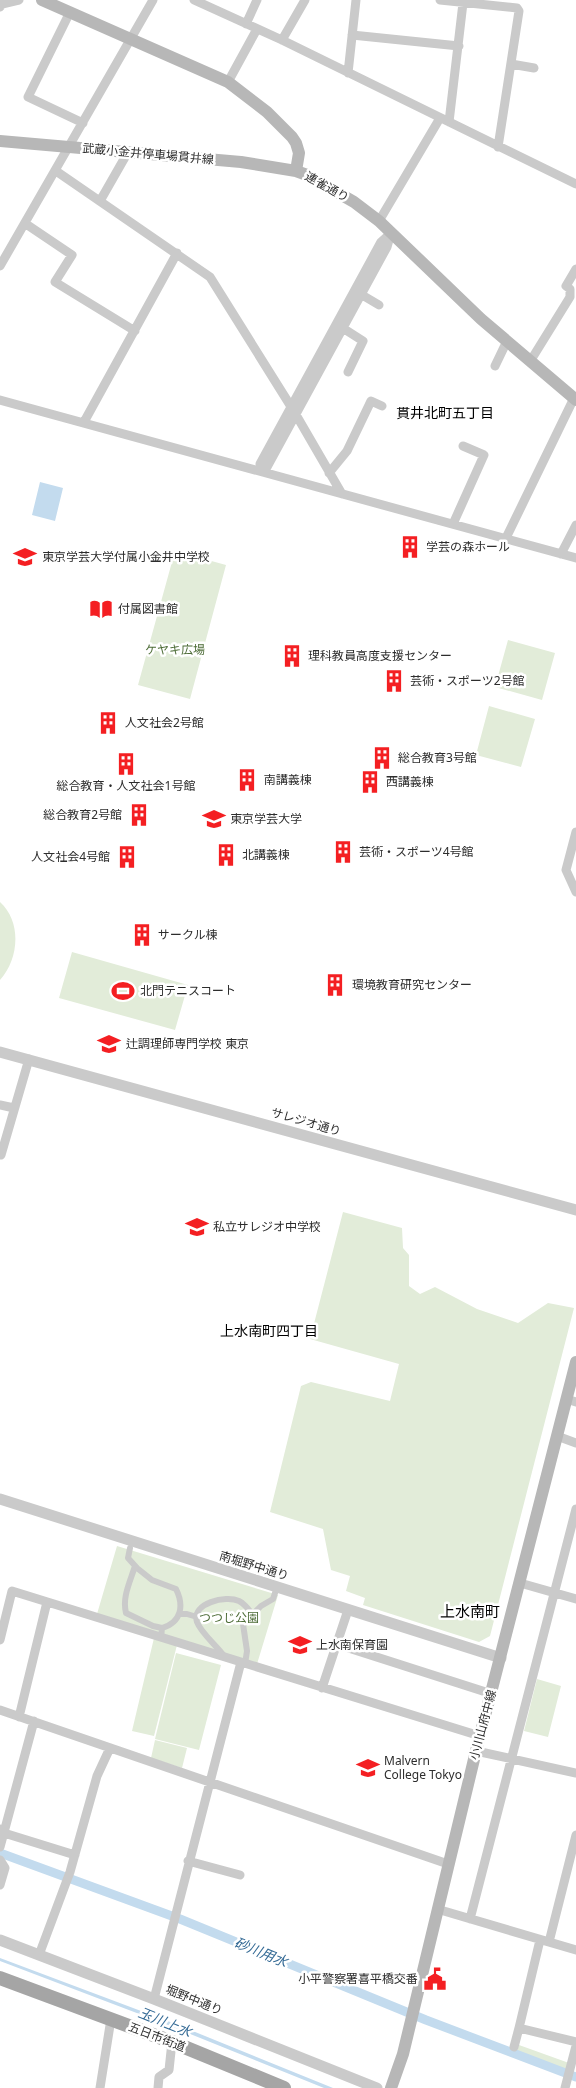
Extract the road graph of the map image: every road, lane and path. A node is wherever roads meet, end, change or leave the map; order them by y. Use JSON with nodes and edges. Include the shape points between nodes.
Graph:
{"nodes":[{"id":1,"x":19,"y":0,"type":"edge"},
{"id":2,"x":42,"y":0,"type":"edge"},
{"id":3,"x":153,"y":0,"type":"edge"},
{"id":4,"x":194,"y":0,"type":"edge"},
{"id":5,"x":257,"y":0,"type":"edge"},
{"id":6,"x":305,"y":0,"type":"edge"},
{"id":7,"x":356,"y":0,"type":"edge"},
{"id":8,"x":440,"y":0,"type":"edge"},
{"id":9,"x":463,"y":3,"type":"junction"},
{"id":10,"x":0,"y":7,"type":"edge"},
{"id":11,"x":70,"y":12,"type":"junction"},
{"id":12,"x":246,"y":24,"type":"junction"},
{"id":13,"x":257,"y":29,"type":"junction"},
{"id":14,"x":352,"y":35,"type":"junction"},
{"id":15,"x":130,"y":38,"type":"junction"},
{"id":16,"x":282,"y":40,"type":"junction"},
{"id":17,"x":459,"y":46,"type":"junction"},
{"id":18,"x":511,"y":64,"type":"junction"},
{"id":19,"x":534,"y":68,"type":"dead end"},
{"id":20,"x":348,"y":73,"type":"junction"},
{"id":21,"x":228,"y":82,"type":"junction"},
{"id":22,"x":440,"y":118,"type":"junction"},
{"id":23,"x":449,"y":122,"type":"junction"},
{"id":24,"x":83,"y":123,"type":"junction"},
{"id":25,"x":0,"y":141,"type":"edge"},
{"id":26,"x":70,"y":147,"type":"junction"},
{"id":27,"x":498,"y":147,"type":"junction"},
{"id":28,"x":128,"y":152,"type":"junction"},
{"id":29,"x":56,"y":171,"type":"junction"},
{"id":30,"x":296,"y":171,"type":"junction"},
{"id":31,"x":576,"y":184,"type":"edge"},
{"id":32,"x":100,"y":201,"type":"junction"},
{"id":33,"x":379,"y":221,"type":"junction"},
{"id":34,"x":26,"y":224,"type":"junction"},
{"id":35,"x":392,"y":233,"type":"junction"},
{"id":36,"x":177,"y":253,"type":"junction"},
{"id":37,"x":0,"y":266,"type":"edge"},
{"id":38,"x":576,"y":269,"type":"edge"},
{"id":39,"x":357,"y":293,"type":"junction"},
{"id":40,"x":379,"y":305,"type":"dead end"},
{"id":41,"x":339,"y":326,"type":"junction"},
{"id":42,"x":135,"y":331,"type":"junction"},
{"id":43,"x":507,"y":341,"type":"junction"},
{"id":44,"x":531,"y":360,"type":"junction"},
{"id":45,"x":495,"y":366,"type":"dead end"},
{"id":46,"x":348,"y":372,"type":"dead end"},
{"id":47,"x":575,"y":399,"type":"edge"},
{"id":48,"x":0,"y":400,"type":"edge"},
{"id":49,"x":382,"y":406,"type":"dead end"},
{"id":50,"x":293,"y":410,"type":"junction"},
{"id":51,"x":84,"y":422,"type":"junction"},
{"id":52,"x":463,"y":446,"type":"dead end"},
{"id":53,"x":260,"y":472,"type":"junction"},
{"id":54,"x":330,"y":473,"type":"junction"},
{"id":55,"x":342,"y":494,"type":"junction"},
{"id":56,"x":453,"y":524,"type":"junction"},
{"id":57,"x":576,"y":525,"type":"edge"},
{"id":58,"x":506,"y":538,"type":"junction"},
{"id":59,"x":561,"y":554,"type":"junction"},
{"id":60,"x":576,"y":558,"type":"edge"},
{"id":61,"x":576,"y":832,"type":"edge"},
{"id":62,"x":576,"y":892,"type":"edge"},
{"id":63,"x":0,"y":1052,"type":"edge"},
{"id":64,"x":29,"y":1060,"type":"junction"},
{"id":65,"x":0,"y":1105,"type":"edge"},
{"id":66,"x":14,"y":1108,"type":"junction"},
{"id":67,"x":1,"y":1154,"type":"edge"},
{"id":68,"x":576,"y":1210,"type":"edge"},
{"id":69,"x":576,"y":1362,"type":"edge"},
{"id":70,"x":571,"y":1400,"type":"edge"},
{"id":71,"x":557,"y":1436,"type":"junction"},
{"id":72,"x":576,"y":1443,"type":"edge"},
{"id":73,"x":0,"y":1499,"type":"edge"},
{"id":74,"x":576,"y":1509,"type":"edge"},
{"id":75,"x":130,"y":1548,"type":"dead end"},
{"id":76,"x":135,"y":1566,"type":"junction"},
{"id":77,"x":520,"y":1583,"type":"junction"},
{"id":78,"x":277,"y":1587,"type":"junction"},
{"id":79,"x":555,"y":1593,"type":"junction"},
{"id":80,"x":576,"y":1599,"type":"edge"},
{"id":81,"x":48,"y":1602,"type":"junction"},
{"id":82,"x":348,"y":1610,"type":"junction"},
{"id":83,"x":180,"y":1614,"type":"junction"},
{"id":84,"x":253,"y":1615,"type":"junction"},
{"id":85,"x":197,"y":1617,"type":"junction"},
{"id":86,"x":162,"y":1628,"type":"junction"},
{"id":87,"x":161,"y":1638,"type":"junction"},
{"id":88,"x":0,"y":1640,"type":"edge"},
{"id":89,"x":336,"y":1644,"type":"junction"},
{"id":90,"x":225,"y":1658,"type":"junction"},
{"id":91,"x":501,"y":1658,"type":"junction"},
{"id":92,"x":243,"y":1663,"type":"junction"},
{"id":93,"x":322,"y":1688,"type":"junction"},
{"id":94,"x":492,"y":1694,"type":"junction"},
{"id":95,"x":0,"y":1710,"type":"edge"},
{"id":96,"x":19,"y":1716,"type":"junction"},
{"id":97,"x":34,"y":1721,"type":"junction"},
{"id":98,"x":480,"y":1736,"type":"junction"},
{"id":99,"x":110,"y":1748,"type":"junction"},
{"id":100,"x":476,"y":1751,"type":"junction"},
{"id":101,"x":512,"y":1759,"type":"junction"},
{"id":102,"x":576,"y":1773,"type":"edge"},
{"id":103,"x":209,"y":1782,"type":"junction"},
{"id":104,"x":2,"y":1831,"type":"edge"},
{"id":105,"x":576,"y":1835,"type":"edge"},
{"id":106,"x":0,"y":1847,"type":"edge"},
{"id":107,"x":75,"y":1855,"type":"junction"},
{"id":108,"x":0,"y":1860,"type":"edge"},
{"id":109,"x":188,"y":1861,"type":"junction"},
{"id":110,"x":448,"y":1864,"type":"junction"},
{"id":111,"x":240,"y":1874,"type":"dead end"},
{"id":112,"x":0,"y":1885,"type":"edge"},
{"id":113,"x":437,"y":1909,"type":"junction"},
{"id":114,"x":470,"y":1919,"type":"junction"},
{"id":115,"x":0,"y":1940,"type":"edge"},
{"id":116,"x":545,"y":1941,"type":"junction"},
{"id":117,"x":576,"y":1950,"type":"edge"},
{"id":118,"x":39,"y":1955,"type":"junction"},
{"id":119,"x":0,"y":1978,"type":"edge"},
{"id":120,"x":154,"y":1999,"type":"junction"},
{"id":121,"x":111,"y":2019,"type":"junction"},
{"id":122,"x":519,"y":2028,"type":"junction"},
{"id":123,"x":172,"y":2042,"type":"junction"},
{"id":124,"x":576,"y":2044,"type":"edge"},
{"id":125,"x":514,"y":2047,"type":"dead end"},
{"id":126,"x":100,"y":2088,"type":"edge"},
{"id":127,"x":158,"y":2088,"type":"edge"},
{"id":128,"x":284,"y":2088,"type":"edge"},
{"id":129,"x":377,"y":2088,"type":"edge"},
{"id":130,"x":391,"y":2088,"type":"edge"},
{"id":131,"x":565,"y":2088,"type":"edge"}],
"edges":[{"from":1,"to":10,"type":"street"},
{"from":2,"to":11,"type":"main road","name":"連雀通り"},
{"from":3,"to":15,"type":"street"},
{"from":4,"to":12,"type":"street"},
{"from":5,"to":12,"type":"street"},
{"from":6,"to":16,"type":"street"},
{"from":7,"to":14,"type":"street"},
{"from":8,"to":9,"type":"street"},
{"from":9,"to":17,"type":"street"},
{"from":9,"to":18,"type":"street","via":[[517,8]]},
{"from":11,"to":15,"type":"main road","name":"連雀通り"},
{"from":11,"to":24,"type":"street","via":[[28,97]]},
{"from":12,"to":13,"type":"street"},
{"from":13,"to":16,"type":"street"},
{"from":13,"to":21,"type":"street"},
{"from":14,"to":17,"type":"street"},
{"from":14,"to":20,"type":"street"},
{"from":15,"to":21,"type":"main road","name":"連雀通り"},
{"from":15,"to":24,"type":"street"},
{"from":16,"to":20,"type":"street"},
{"from":17,"to":23,"type":"street"},
{"from":18,"to":19,"type":"street"},
{"from":18,"to":27,"type":"street"},
{"from":20,"to":22,"type":"street"},
{"from":21,"to":30,"type":"main road","name":"連雀通り","via":[[292,137],[300,153]]},
{"from":22,"to":23,"type":"street"},
{"from":22,"to":33,"type":"street"},
{"from":23,"to":27,"type":"street"},
{"from":24,"to":26,"type":"street"},
{"from":25,"to":26,"type":"main road","name":"武蔵小金井停車場貫井線"},
{"from":26,"to":28,"type":"main road","name":"武蔵小金井停車場貫井線"},
{"from":26,"to":29,"type":"street"},
{"from":27,"to":31,"type":"street"},
{"from":28,"to":30,"type":"main road","name":"武蔵小金井停車場貫井線","via":[[242,162]]},
{"from":28,"to":32,"type":"street"},
{"from":29,"to":32,"type":"street"},
{"from":29,"to":34,"type":"street"},
{"from":30,"to":33,"type":"main road","name":"連雀通り","via":[[332,188]]},
{"from":32,"to":36,"type":"street"},
{"from":33,"to":35,"type":"main road","name":"連雀通り"},
{"from":34,"to":37,"type":"street"},
{"from":34,"to":42,"type":"street","via":[[72,255],[55,282]]},
{"from":35,"to":39,"type":"street"},
{"from":35,"to":43,"type":"main road","name":"連雀通り"},
{"from":36,"to":42,"type":"street"},
{"from":36,"to":50,"type":"street","via":[[210,277]]},
{"from":38,"to":44,"type":"street","via":[[566,286],[570,289],[570,297]]},
{"from":39,"to":40,"type":"street"},
{"from":39,"to":41,"type":"street"},
{"from":41,"to":46,"type":"street","via":[[363,341]]},
{"from":41,"to":50,"type":"street"},
{"from":42,"to":51,"type":"street"},
{"from":43,"to":44,"type":"main road","name":"連雀通り"},
{"from":43,"to":45,"type":"street"},
{"from":44,"to":47,"type":"main road","name":"連雀通り"},
{"from":47,"to":58,"type":"street"},
{"from":48,"to":51,"type":"street"},
{"from":49,"to":54,"type":"street","via":[[371,401],[346,451]]},
{"from":50,"to":53,"type":"street","via":[[267,467]]},
{"from":50,"to":54,"type":"street"},
{"from":51,"to":53,"type":"street"},
{"from":52,"to":56,"type":"street","via":[[484,455]]},
{"from":53,"to":55,"type":"street"},
{"from":54,"to":55,"type":"street"},
{"from":55,"to":56,"type":"street"},
{"from":56,"to":58,"type":"street"},
{"from":57,"to":59,"type":"street"},
{"from":58,"to":59,"type":"street"},
{"from":59,"to":60,"type":"street"},
{"from":61,"to":62,"type":"street","via":[[566,870]]},
{"from":63,"to":64,"type":"street","name":"サレジオ通り"},
{"from":64,"to":66,"type":"street"},
{"from":64,"to":68,"type":"street","name":"サレジオ通り"},
{"from":65,"to":66,"type":"street"},
{"from":66,"to":67,"type":"street"},
{"from":69,"to":70,"type":"main road","name":"小川山府中線"},
{"from":70,"to":71,"type":"main road","name":"小川山府中線"},
{"from":71,"to":72,"type":"street"},
{"from":71,"to":77,"type":"main road","name":"小川山府中線"},
{"from":73,"to":78,"type":"street","name":"南堀野中通り"},
{"from":74,"to":79,"type":"street"},
{"from":75,"to":76,"type":"street","via":[[128,1558]]},
{"from":76,"to":83,"type":"street","via":[[159,1584],[176,1589],[180,1598]]},
{"from":76,"to":86,"type":"street","via":[[125,1595],[126,1613]]},
{"from":77,"to":79,"type":"street"},
{"from":77,"to":91,"type":"main road","name":"小川山府中線"},
{"from":78,"to":82,"type":"street","name":"南堀野中通り"},
{"from":78,"to":84,"type":"street","via":[[274,1599]]},
{"from":79,"to":80,"type":"street"},
{"from":79,"to":101,"type":"street"},
{"from":81,"to":87,"type":"street"},
{"from":81,"to":88,"type":"street","via":[[12,1591]]},
{"from":81,"to":96,"type":"street"},
{"from":82,"to":89,"type":"street"},
{"from":82,"to":91,"type":"street","name":"南堀野中通り"},
{"from":83,"to":85,"type":"street"},
{"from":83,"to":86,"type":"street","via":[[173,1624]]},
{"from":84,"to":85,"type":"street","via":[[240,1602],[221,1599],[202,1607]]},
{"from":84,"to":92,"type":"street","via":[[243,1624],[247,1651]]},
{"from":85,"to":90,"type":"street","via":[[202,1631]]},
{"from":86,"to":87,"type":"street"},
{"from":87,"to":90,"type":"street"},
{"from":89,"to":93,"type":"street"},
{"from":89,"to":94,"type":"street"},
{"from":90,"to":92,"type":"street"},
{"from":91,"to":94,"type":"main road","name":"小川山府中線"},
{"from":92,"to":93,"type":"street"},
{"from":92,"to":103,"type":"street"},
{"from":93,"to":98,"type":"street"},
{"from":94,"to":98,"type":"main road","name":"小川山府中線"},
{"from":95,"to":96,"type":"street"},
{"from":96,"to":97,"type":"street"},
{"from":97,"to":99,"type":"street"},
{"from":97,"to":104,"type":"street"},
{"from":98,"to":100,"type":"main road","name":"小川山府中線"},
{"from":99,"to":103,"type":"street"},
{"from":99,"to":107,"type":"street","via":[[97,1776]]},
{"from":100,"to":101,"type":"street"},
{"from":100,"to":110,"type":"main road","name":"小川山府中線"},
{"from":101,"to":102,"type":"street"},
{"from":101,"to":114,"type":"street"},
{"from":103,"to":109,"type":"street"},
{"from":103,"to":110,"type":"street"},
{"from":104,"to":106,"type":"street"},
{"from":104,"to":107,"type":"street"},
{"from":105,"to":116,"type":"street"},
{"from":107,"to":118,"type":"street"},
{"from":108,"to":112,"type":"street","via":[[5,1868]]},
{"from":109,"to":111,"type":"street"},
{"from":109,"to":120,"type":"street"},
{"from":110,"to":113,"type":"main road","name":"小川山府中線"},
{"from":113,"to":114,"type":"street"},
{"from":113,"to":130,"type":"main road","name":"小川山府中線","via":[[403,2054]]},
{"from":114,"to":116,"type":"street"},
{"from":115,"to":118,"type":"street","name":"堀野中通り"},
{"from":116,"to":117,"type":"street"},
{"from":116,"to":122,"type":"street"},
{"from":118,"to":120,"type":"street","name":"堀野中通り"},
{"from":119,"to":121,"type":"main road","name":"五日市街道"},
{"from":120,"to":129,"type":"street","name":"堀野中通り"},
{"from":121,"to":123,"type":"main road","name":"五日市街道"},
{"from":121,"to":126,"type":"street"},
{"from":122,"to":124,"type":"street"},
{"from":122,"to":125,"type":"street"},
{"from":123,"to":127,"type":"street","via":[[168,2070],[159,2077]]},
{"from":123,"to":128,"type":"main road","name":"五日市街道"},
{"from":124,"to":131,"type":"street"}]}
